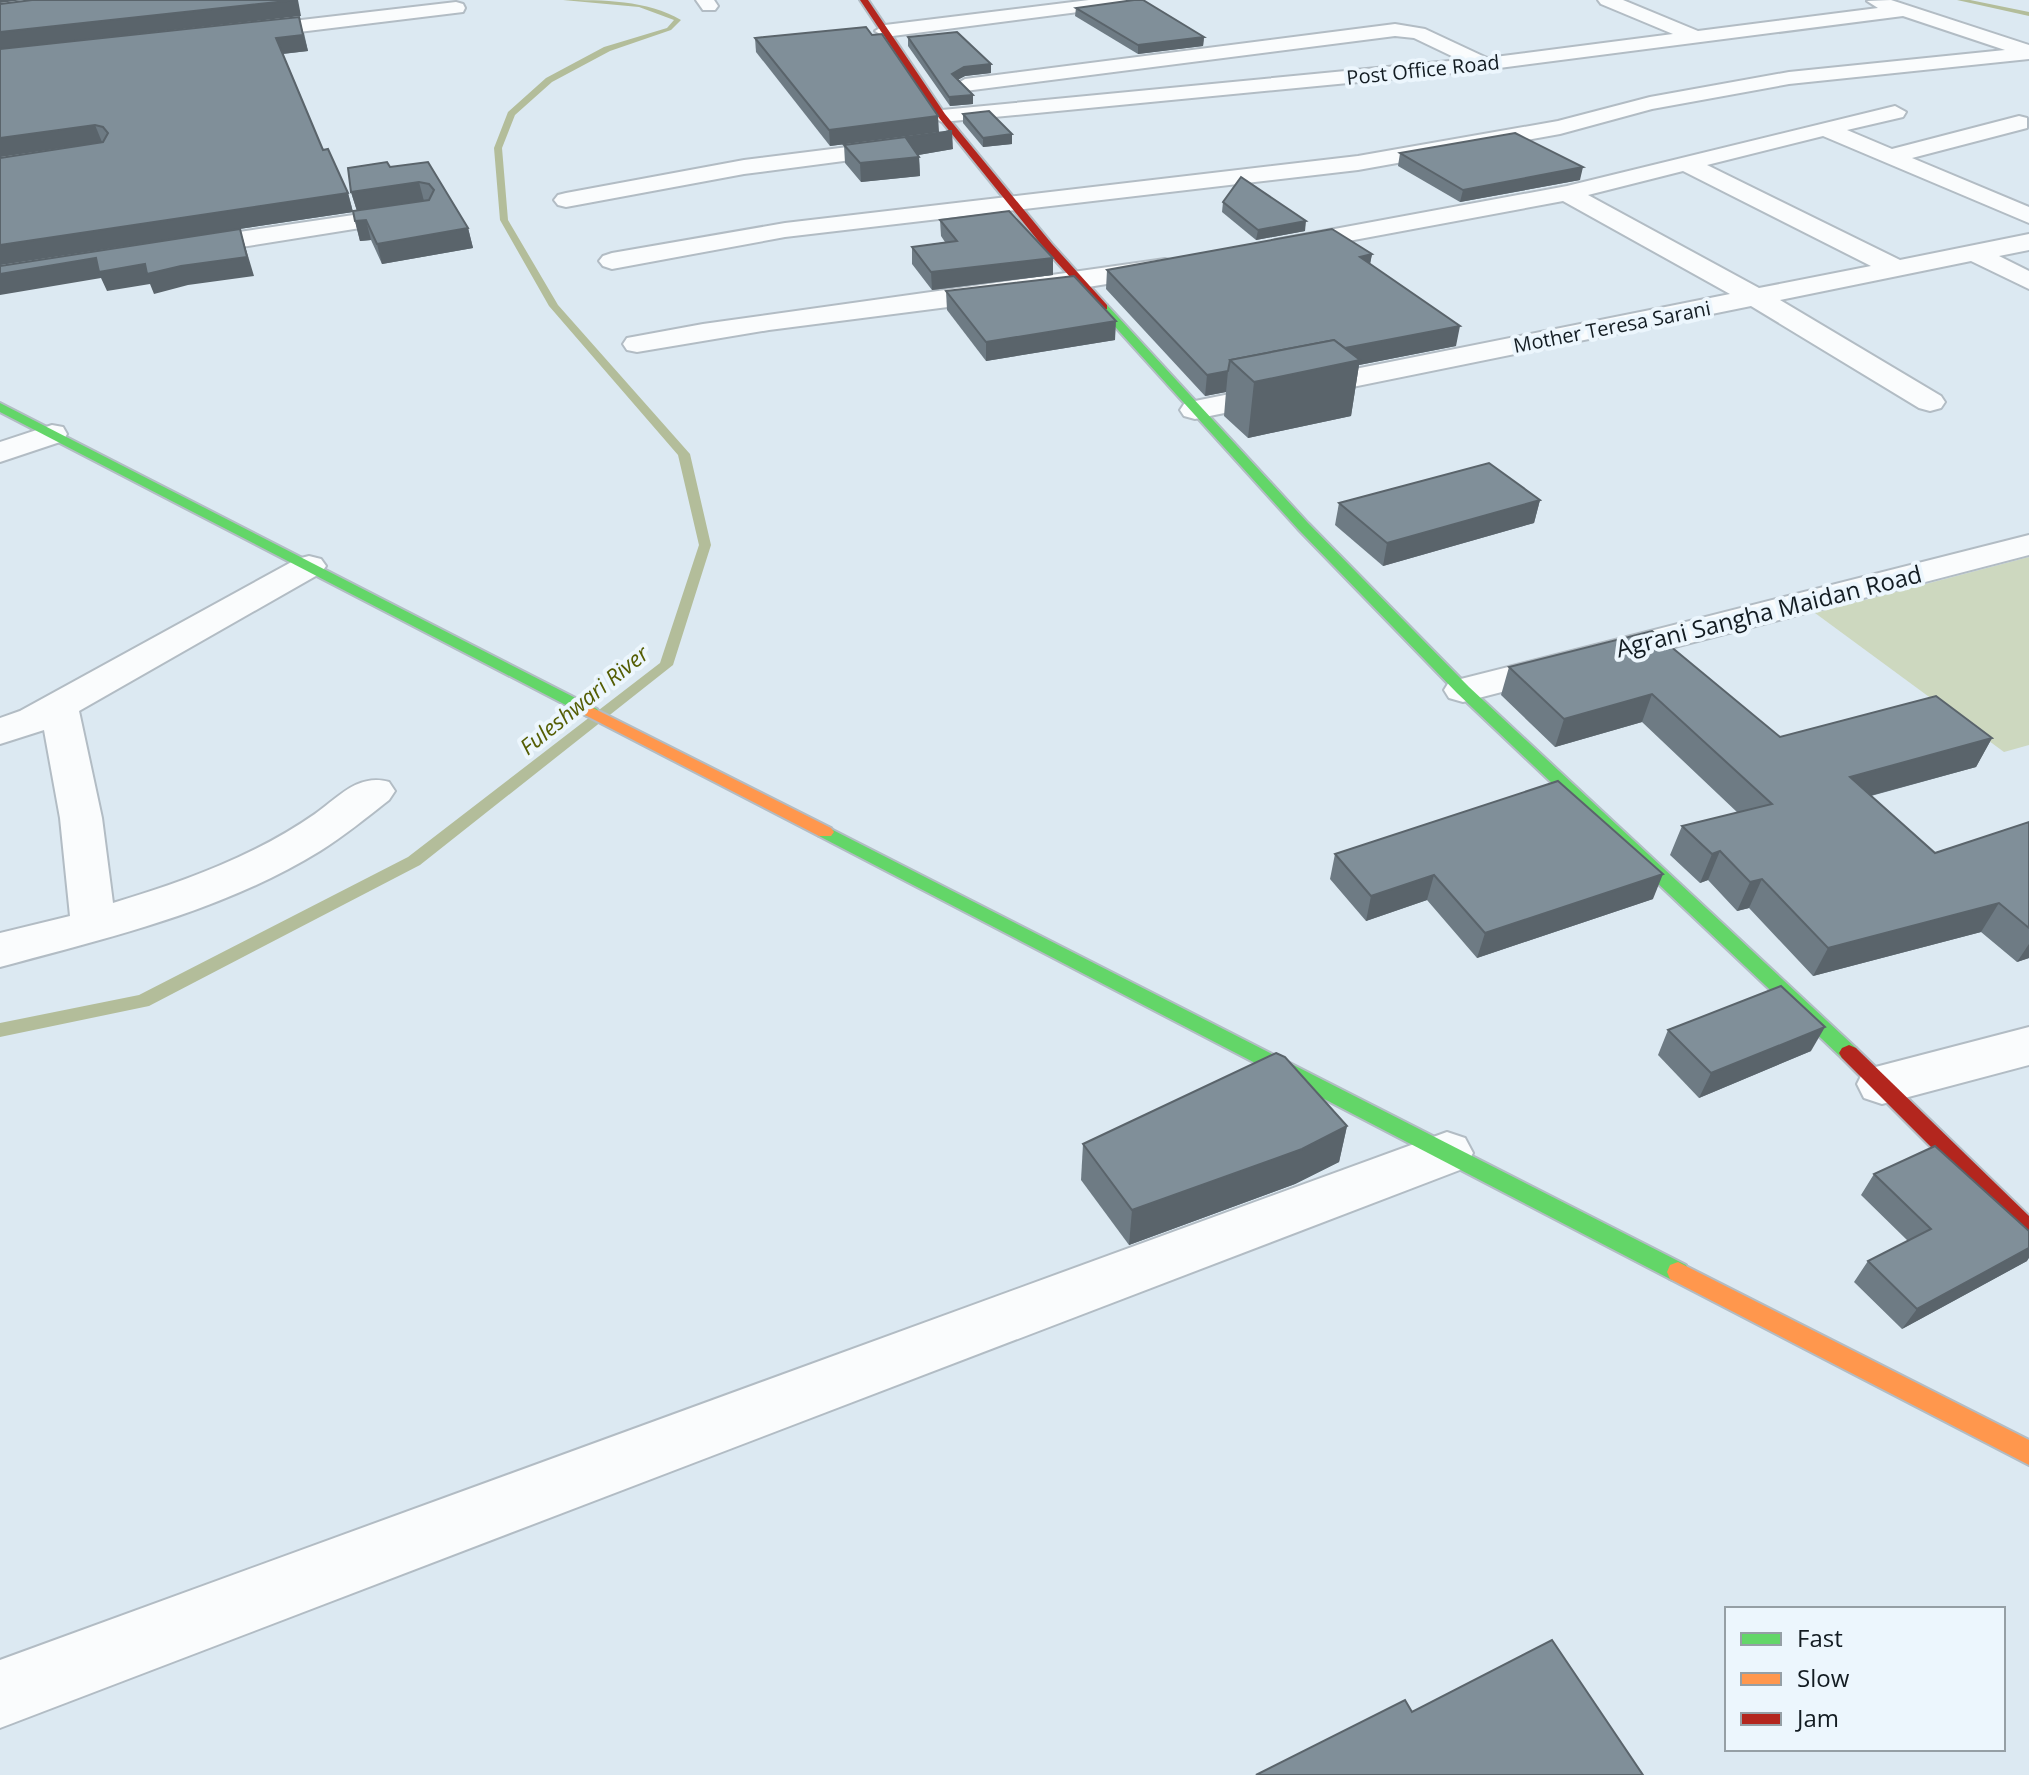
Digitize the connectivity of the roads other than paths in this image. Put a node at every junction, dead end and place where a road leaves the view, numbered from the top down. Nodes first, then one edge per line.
1 (1133, 0) edge
2 (1607, 0) edge
3 (1873, 0) edge
4 (1102, 4) junction
5 (456, 8) dead end
6 (916, 8) dead end
7 (1904, 10) junction
8 (874, 15) edge
9 (980, 19) junction
10 (1125, 20) edge
11 (219, 35) edge
12 (1002, 36) dead end
13 (1695, 37) junction
14 (1158, 44) edge
15 (2029, 52) edge
16 (1735, 54) dead end
17 (1178, 58) junction
18 (1989, 58) junction
19 (1484, 64) junction
20 (1762, 66) dead end
21 (2029, 76) edge
22 (1789, 78) junction
23 (924, 90) junction
24 (1895, 112) dead end
25 (942, 116) junction
26 (2019, 123) dead end
27 (1825, 129) junction
28 (960, 139) junction
29 (1889, 157) junction
30 (1687, 164) junction
31 (1567, 193) junction
32 (566, 200) dead end
33 (1014, 205) junction
34 (424, 211) edge
35 (2029, 216) edge
36 (2029, 242) edge
37 (1262, 249) edge
38 (157, 252) edge
39 (1976, 254) junction
40 (612, 261) dead end
41 (1186, 263) edge
42 (1899, 270) junction
43 (2029, 281) edge
44 (1079, 283) junction
45 (1757, 298) junction
46 (637, 344) dead end
47 (1930, 402) dead end
48 (0, 407) edge
49 (1195, 410) junction
50 (52, 434) junction
51 (0, 453) edge
52 (2029, 545) edge
53 (309, 566) junction
54 (1463, 690) junction
55 (59, 706) junction
56 (0, 732) edge
57 (374, 791) dead end
58 (94, 926) junction
59 (0, 950) edge
60 (2029, 1046) edge
61 (1882, 1084) junction
62 (1447, 1153) junction
63 (2029, 1230) edge
64 (2029, 1453) edge
65 (0, 1694) edge

1 - 4 street
2 - 13 street
3 - 7 street
4 - 9 street
4 - 10 street
5 - 11 street
6 - 8 street
7 - 13 street, Post Office Road
7 - 15 street
8 - 9 street
8 - 23 street
9 - 12 street
13 - 16 street
13 - 19 street, Post Office Road
14 - 17 street
15 - 18 street
17 - 19 street
17 - 23 street
18 - 21 street
18 - 22 street
19 - 25 street, Post Office Road
20 - 22 street
22 - 33 street
23 - 25 street
24 - 27 street
25 - 28 street
26 - 29 street
27 - 29 street
27 - 30 street
28 - 32 street
28 - 33 street
29 - 35 street
30 - 31 street
30 - 42 street
31 - 37 street
31 - 45 street
33 - 40 street
33 - 44 street
34 - 38 street
36 - 39 street, Mother Teresa Sarani
39 - 42 street, Mother Teresa Sarani
39 - 43 street
41 - 44 street
42 - 45 street, Mother Teresa Sarani
44 - 46 street
44 - 49 street
45 - 47 street
45 - 49 street, Mother Teresa Sarani
48 - 50 street
49 - 54 street
50 - 51 street
50 - 53 street
52 - 54 street, Agrani Sangha Maidan Road
53 - 55 street
53 - 62 street
54 - 61 street
55 - 56 street
55 - 58 street
57 - 58 street
58 - 59 street
60 - 61 street
61 - 63 street
62 - 64 street
62 - 65 street

